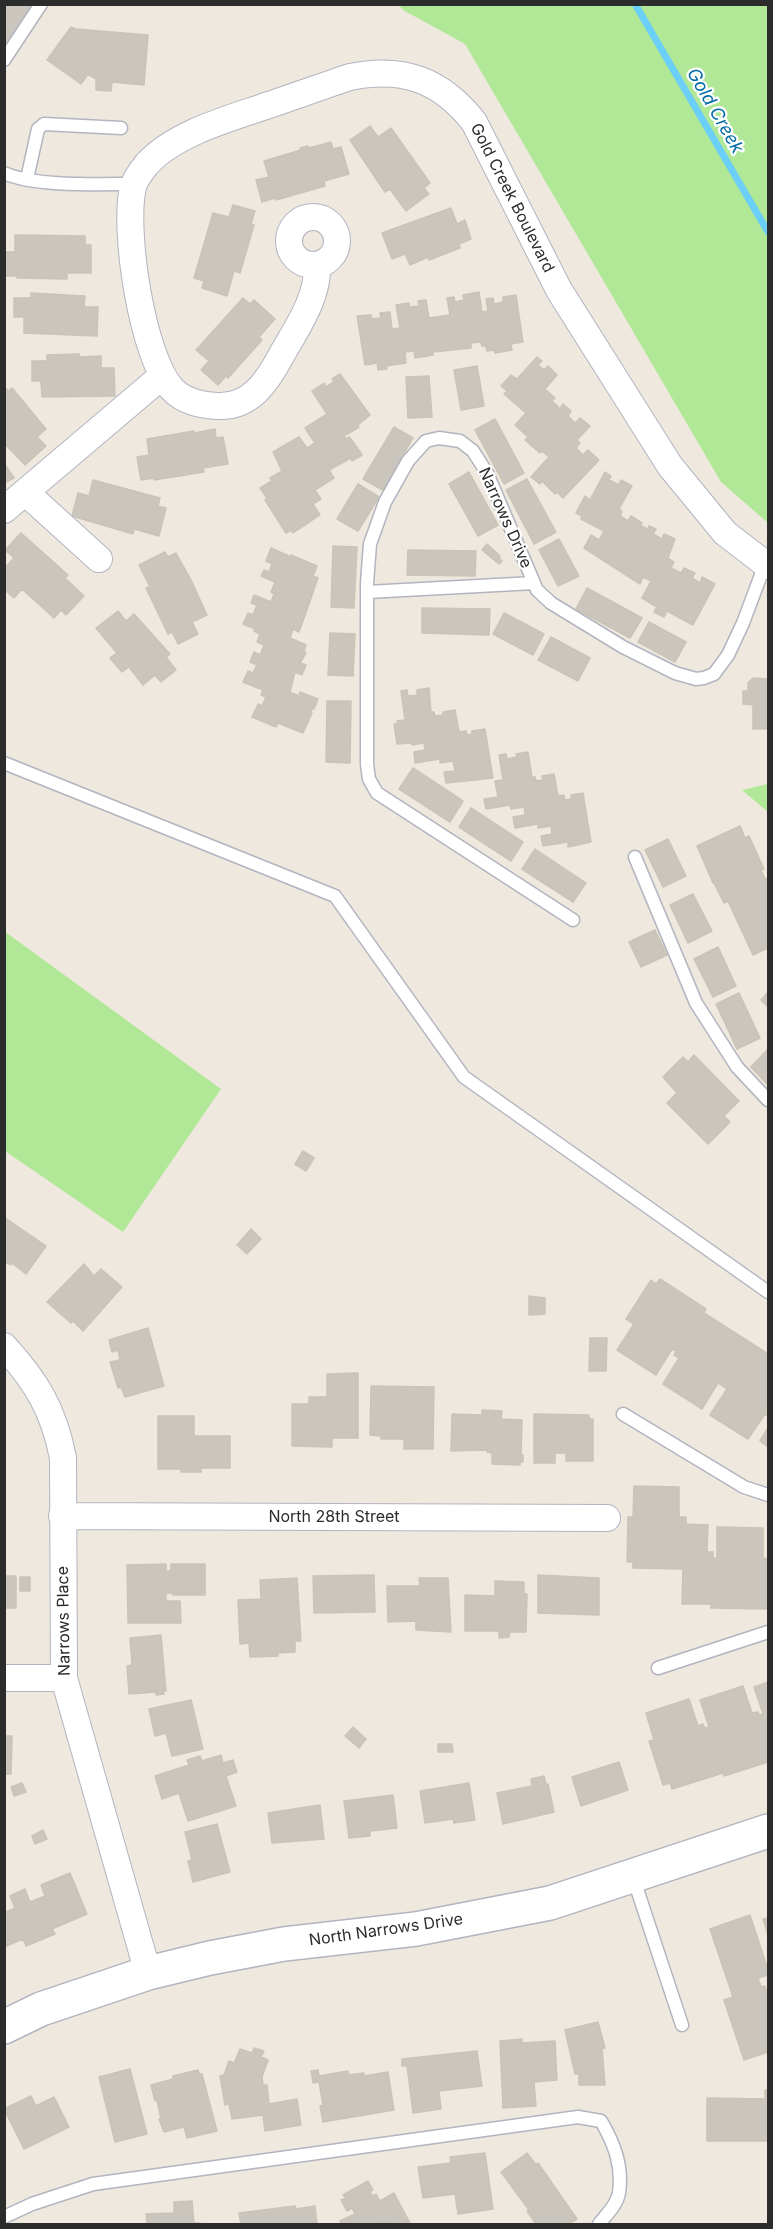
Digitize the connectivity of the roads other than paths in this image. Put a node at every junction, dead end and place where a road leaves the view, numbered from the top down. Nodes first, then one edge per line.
1 (41, 4) edge
2 (4, 60) edge
3 (121, 128) dead end
4 (4, 173) edge
5 (27, 179) junction
6 (134, 184) junction
7 (317, 265) dead end
8 (162, 376) junction
9 (26, 492) junction
10 (4, 510) edge
11 (99, 559) dead end
12 (767, 565) edge
13 (534, 583) junction
14 (367, 592) junction
15 (4, 763) edge
16 (635, 857) dead end
17 (573, 920) dead end
18 (768, 1100) edge
19 (768, 1292) edge
20 (4, 1346) edge
21 (623, 1414) dead end
22 (768, 1495) edge
23 (62, 1516) junction
24 (606, 1518) dead end
25 (768, 1632) edge
26 (658, 1668) dead end
27 (4, 1678) edge
28 (64, 1678) junction
29 (768, 1830) edge
30 (632, 1876) junction
31 (148, 1973) junction
32 (681, 2025) dead end
33 (4, 2027) edge
34 (4, 2217) edge
35 (598, 2224) edge

1 - 2 lane
3 - 5 lane
4 - 5 lane
5 - 6 lane
6 - 8 street, Gold Creek Boulevard
6 - 12 street, Gold Creek Boulevard
7 - 8 street, Gold Creek Boulevard
8 - 9 street
9 - 10 street
9 - 11 street
12 - 13 lane, Narrows Drive
13 - 14 lane
13 - 14 lane, Narrows Drive
14 - 17 lane, Narrows Drive
15 - 19 lane
16 - 18 lane
20 - 23 street, Narrows Place
21 - 22 lane
23 - 24 street, North 28th Street
23 - 28 street, Narrows Place
25 - 26 lane
27 - 28 street
28 - 31 street, Narrows Place
29 - 30 main road, North Narrows Drive
30 - 31 main road, North Narrows Drive
30 - 32 lane
31 - 33 main road, North Narrows Drive
34 - 35 lane

